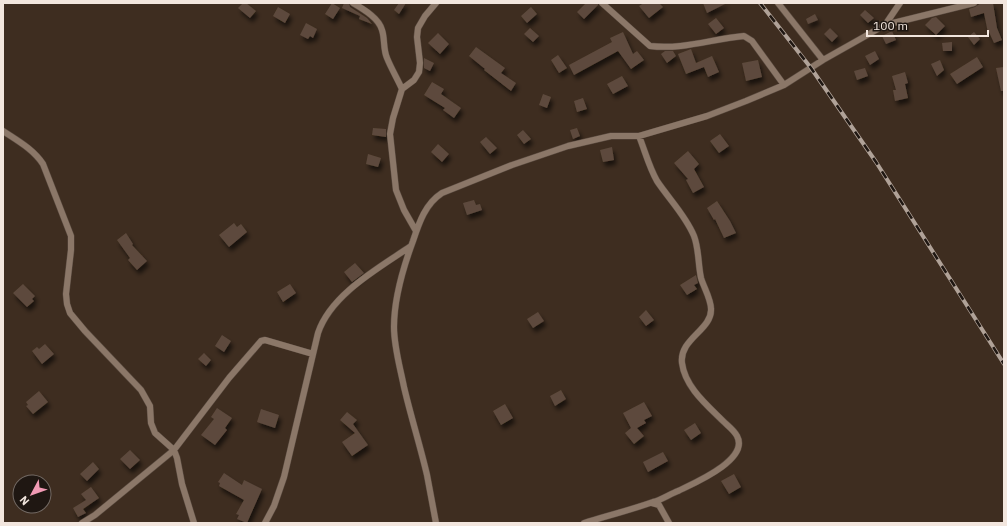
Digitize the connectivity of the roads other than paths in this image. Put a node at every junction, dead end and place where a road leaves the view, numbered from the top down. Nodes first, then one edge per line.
1 (353, 3) edge
2 (436, 3) edge
3 (602, 3) edge
4 (778, 3) edge
5 (900, 3) edge
6 (974, 3) edge
7 (885, 25) junction
8 (823, 60) junction
9 (784, 85) junction
10 (402, 88) junction
11 (3, 131) edge
12 (639, 136) junction
13 (416, 231) junction
14 (411, 246) junction
15 (313, 354) junction
16 (174, 450) junction
17 (652, 503) junction
18 (82, 523) edge
19 (194, 523) edge
20 (265, 523) edge
21 (436, 523) edge
22 (584, 523) edge
23 (669, 523) edge

1 - 10 street
2 - 10 street
3 - 9 street
4 - 8 street
5 - 7 street
6 - 7 street
7 - 8 street
8 - 9 street
9 - 12 street
10 - 13 street
11 - 16 street
12 - 13 street
12 - 17 street
13 - 14 street
14 - 15 street
14 - 21 street
15 - 16 street
15 - 20 street
16 - 18 street
16 - 19 street
17 - 22 street
17 - 23 street

